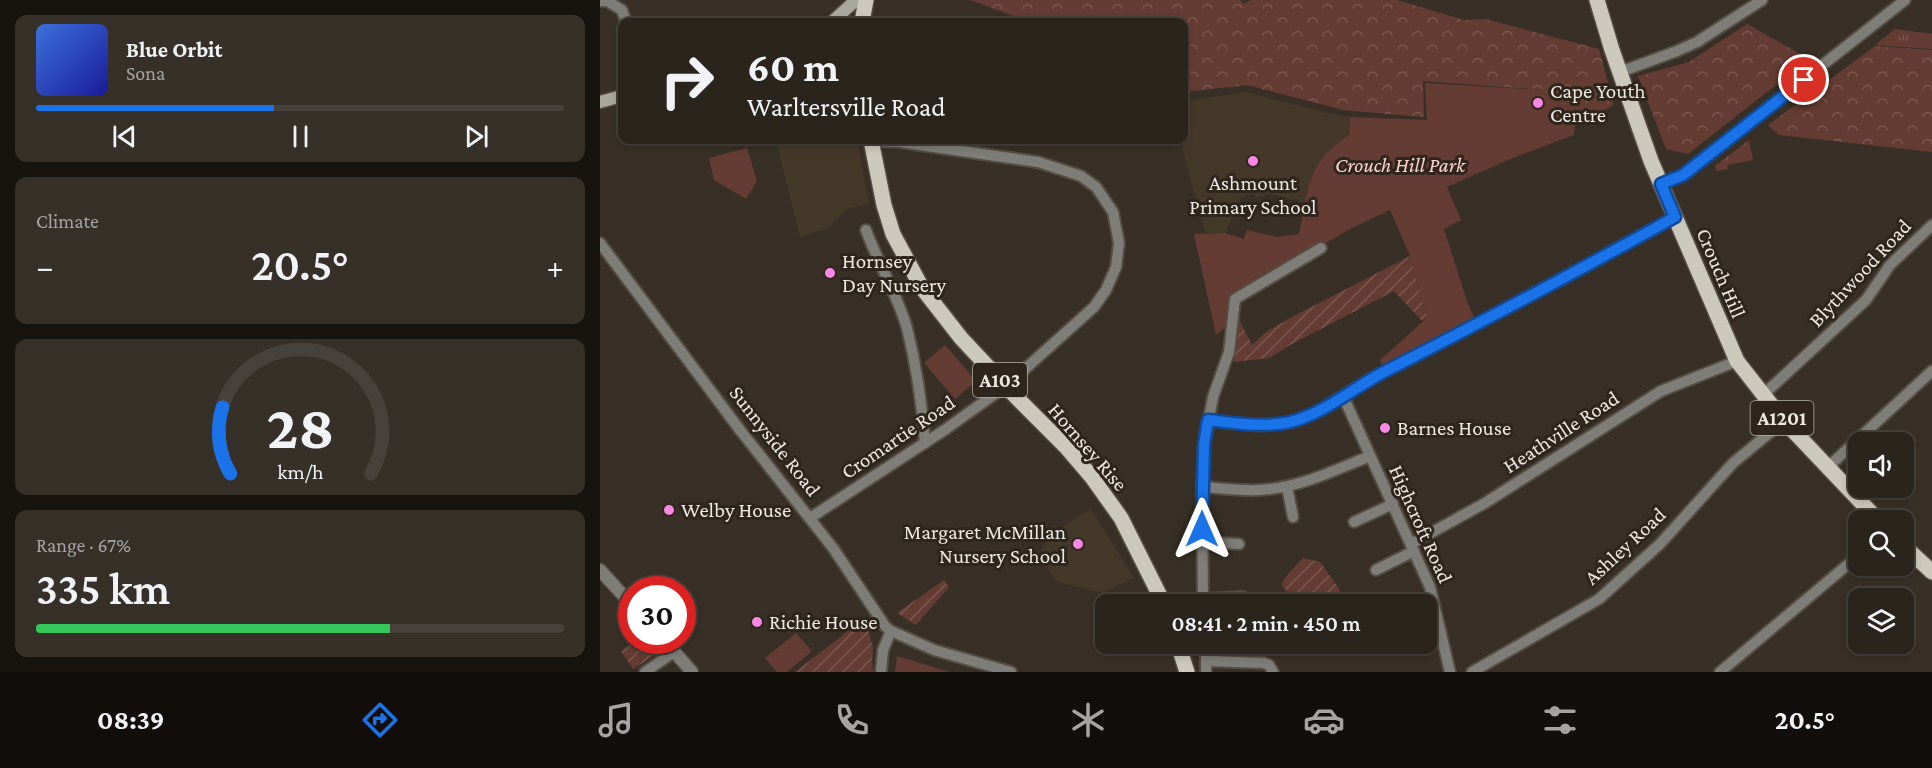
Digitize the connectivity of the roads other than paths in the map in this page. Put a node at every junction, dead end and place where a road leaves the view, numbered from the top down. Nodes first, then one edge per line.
1 (1597, 0) edge
2 (1762, 0) edge
3 (1905, 0) edge
4 (600, 1) edge
5 (862, 9) edge
6 (625, 18) edge
7 (842, 18) edge
8 (1620, 74) junction
9 (618, 97) edge
10 (600, 102) edge
11 (872, 144) edge
12 (913, 144) edge
13 (1661, 184) junction
14 (1675, 217) junction
15 (1932, 225) edge
16 (866, 230) dead end
17 (600, 243) edge
18 (1321, 248) dead end
19 (1737, 361) junction
20 (1932, 371) edge
21 (1006, 386) junction
22 (1763, 395) junction
23 (1343, 396) junction
24 (1206, 416) junction
25 (1784, 421) junction
26 (924, 442) junction
27 (1370, 456) junction
28 (1827, 468) junction
29 (1287, 486) junction
30 (1202, 487) junction
31 (1393, 504) junction
32 (1868, 510) edge
33 (1293, 517) dead end
34 (810, 518) junction
35 (1354, 522) dead end
36 (1202, 542) junction
37 (1239, 544) dead end
38 (1412, 548) junction
39 (1914, 555) edge
40 (1848, 564) edge
41 (1376, 570) dead end
42 (1932, 572) edge
43 (602, 574) edge
44 (618, 591) edge
45 (1159, 594) edge
46 (1203, 594) edge
47 (1427, 594) edge
48 (1437, 627) edge
49 (891, 631) junction
50 (671, 654) edge
51 (676, 654) edge
52 (1181, 654) edge
53 (1206, 667) edge
54 (645, 672) edge
55 (692, 672) edge
56 (880, 672) edge
57 (1011, 672) edge
58 (1187, 672) edge
59 (1272, 672) edge
60 (1450, 672) edge
61 (1472, 672) edge
62 (1720, 672) edge

1 - 8 main road, Crouch Hill / A1201
2 - 8 street
3 - 13 street
4 - 6 street
5 - 7 main road
8 - 13 main road, Crouch Hill / A1201
9 - 10 main road
11 - 21 main road, Hornsey Rise / A103
12 - 21 street, Cromartie Road
13 - 14 main road, Crouch Hill / A1201
14 - 19 main road, Crouch Hill / A1201
14 - 23 street
15 - 22 street, Blythwood Road
16 - 26 street
17 - 34 street, Sunnyside Road
18 - 24 street
19 - 22 main road, Crouch Hill / A1201
19 - 38 street, Heathville Road
20 - 28 street
21 - 26 street, Cromartie Road
21 - 45 main road, Hornsey Rise / A103
22 - 25 main road, Crouch Hill / A1201
23 - 24 street
23 - 27 street, Highcroft Road
24 - 30 street
25 - 28 main road, Crouch Hill / A1201
25 - 61 street, Ashley Road
26 - 34 street, Cromartie Road
27 - 29 street
27 - 31 street, Highcroft Road
28 - 32 main road, Crouch Hill / A1201
29 - 30 street
29 - 33 street
30 - 36 street
31 - 35 street
31 - 38 street, Highcroft Road
34 - 49 street, Sunnyside Road
36 - 37 street
36 - 46 street
38 - 41 street, Heathville Road
38 - 47 street, Highcroft Road
39 - 42 main road
40 - 62 street
43 - 44 street
48 - 60 street, Highcroft Road
49 - 56 street
49 - 57 street
50 - 54 street
51 - 55 street
52 - 58 main road
53 - 59 street

